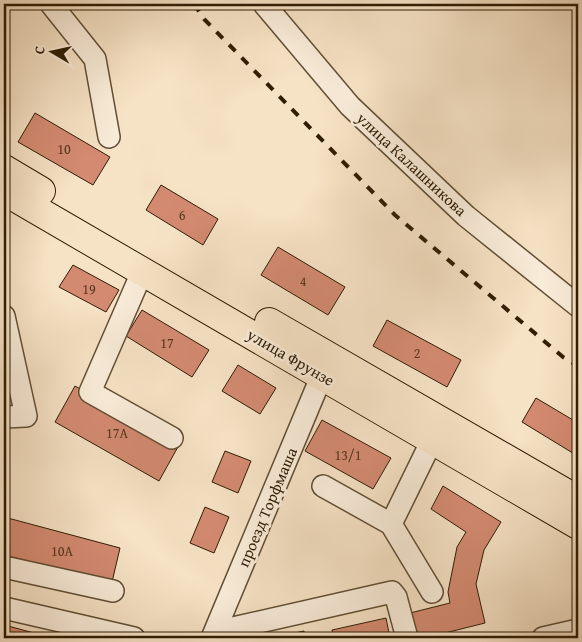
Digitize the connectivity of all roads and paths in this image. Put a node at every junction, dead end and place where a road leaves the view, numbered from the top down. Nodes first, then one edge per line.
1 (51, 4) edge
2 (264, 4) edge
3 (109, 137) dead end
4 (4, 169) edge
5 (4, 191) edge
6 (143, 270) junction
7 (578, 306) edge
8 (4, 316) edge
9 (326, 366) junction
10 (4, 417) edge
11 (437, 430) junction
12 (172, 438) dead end
13 (323, 486) dead end
14 (578, 500) edge
15 (391, 524) junction
16 (578, 525) edge
17 (4, 567) edge
18 (113, 591) dead end
19 (432, 592) dead end
20 (4, 608) edge
21 (578, 630) edge
22 (213, 635) edge
23 (134, 638) edge
24 (407, 638) edge
25 (543, 638) edge

1 - 3 street
2 - 7 street, улица Калашникова
4 - 9 highway, улица Фрунзе
5 - 6 highway, улица Фрунзе
6 - 9 highway, улица Фрунзе
6 - 12 street
8 - 10 street
9 - 11 highway, улица Фрунзе
9 - 22 street, проезд Торфмаша
11 - 14 highway, улица Фрунзе
11 - 15 street
11 - 16 highway, улица Фрунзе
13 - 15 street
15 - 19 street
17 - 18 street
20 - 23 street
21 - 25 street
22 - 24 street

